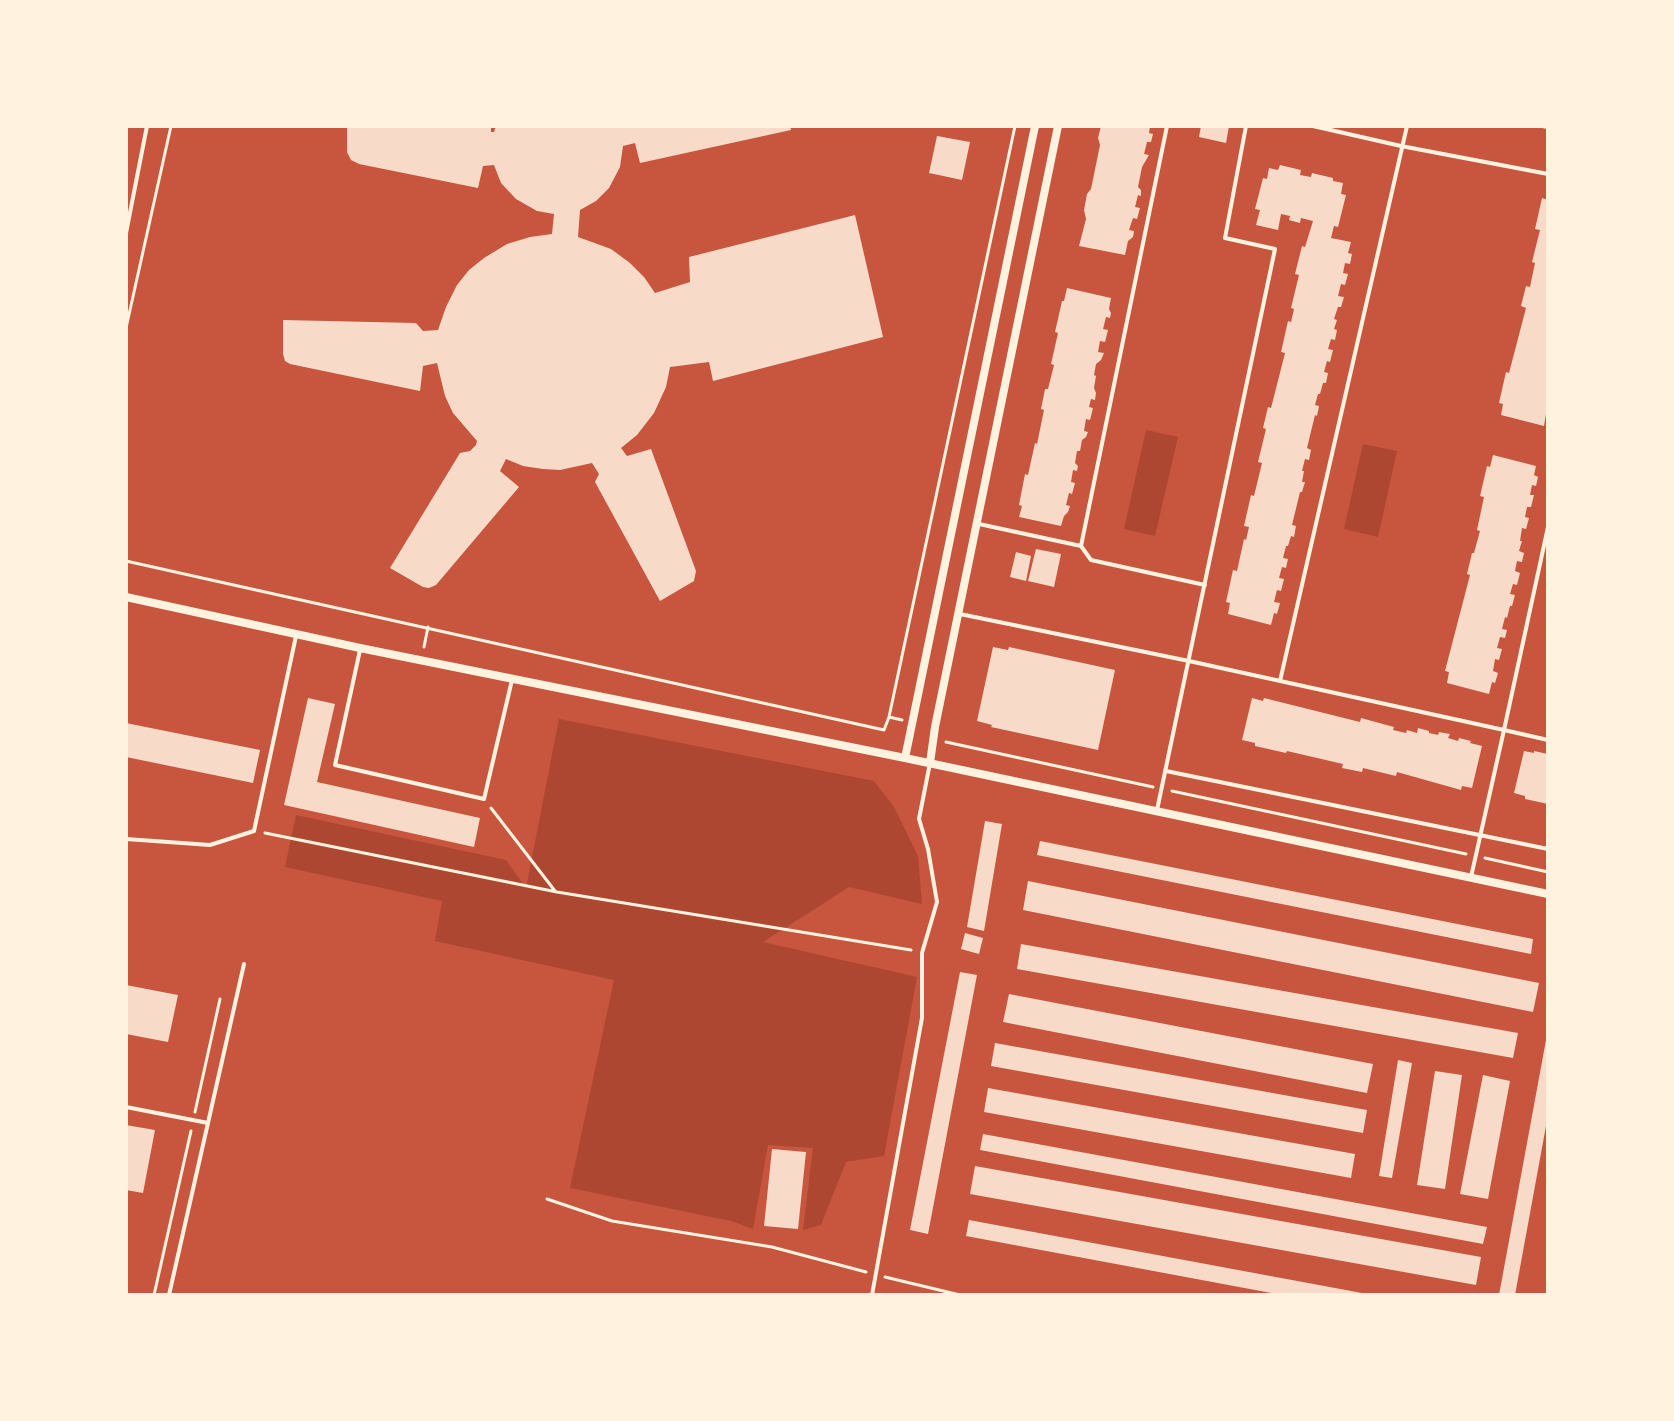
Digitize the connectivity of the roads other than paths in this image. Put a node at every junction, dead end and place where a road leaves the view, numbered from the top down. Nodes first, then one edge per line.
1 (147, 126) edge
2 (1035, 126) edge
3 (1058, 126) edge
4 (1167, 126) edge
5 (1246, 126) edge
6 (1313, 126) edge
7 (1407, 126) edge
8 (1401, 146) junction
9 (1548, 174) edge
10 (126, 233) edge
11 (976, 523) junction
12 (1548, 527) edge
13 (1081, 546) junction
14 (1205, 585) junction
15 (126, 597) edge
16 (958, 613) junction
17 (297, 634) junction
18 (360, 648) junction
19 (1189, 661) junction
20 (512, 680) junction
21 (1280, 681) junction
22 (1504, 730) junction
23 (1548, 740) edge
24 (905, 758) junction
25 (930, 763) junction
26 (1166, 771) junction
27 (1157, 810) junction
28 (1480, 835) junction
29 (126, 839) edge
30 (1548, 849) edge
31 (1471, 877) junction
32 (1548, 894) edge
33 (244, 964) dead end
34 (126, 1107) edge
35 (208, 1123) junction
36 (169, 1295) edge
37 (872, 1295) edge

1 - 10 lane
2 - 24 street
3 - 11 street
4 - 13 lane
5 - 14 lane
6 - 8 lane
7 - 8 lane
8 - 9 lane
8 - 21 lane
11 - 13 lane
11 - 16 street
12 - 22 lane
13 - 14 lane
14 - 19 lane
15 - 17 street
16 - 19 lane
16 - 25 street
17 - 18 street
17 - 29 lane
18 - 20 street
18 - 20 lane
19 - 21 lane
19 - 26 lane
20 - 24 street
21 - 22 lane
22 - 23 lane
22 - 28 lane
24 - 25 street
25 - 27 street
25 - 37 lane
26 - 27 lane
26 - 28 lane
27 - 31 street
28 - 30 lane
28 - 31 lane
31 - 32 street
33 - 35 lane
34 - 35 lane
35 - 36 lane

